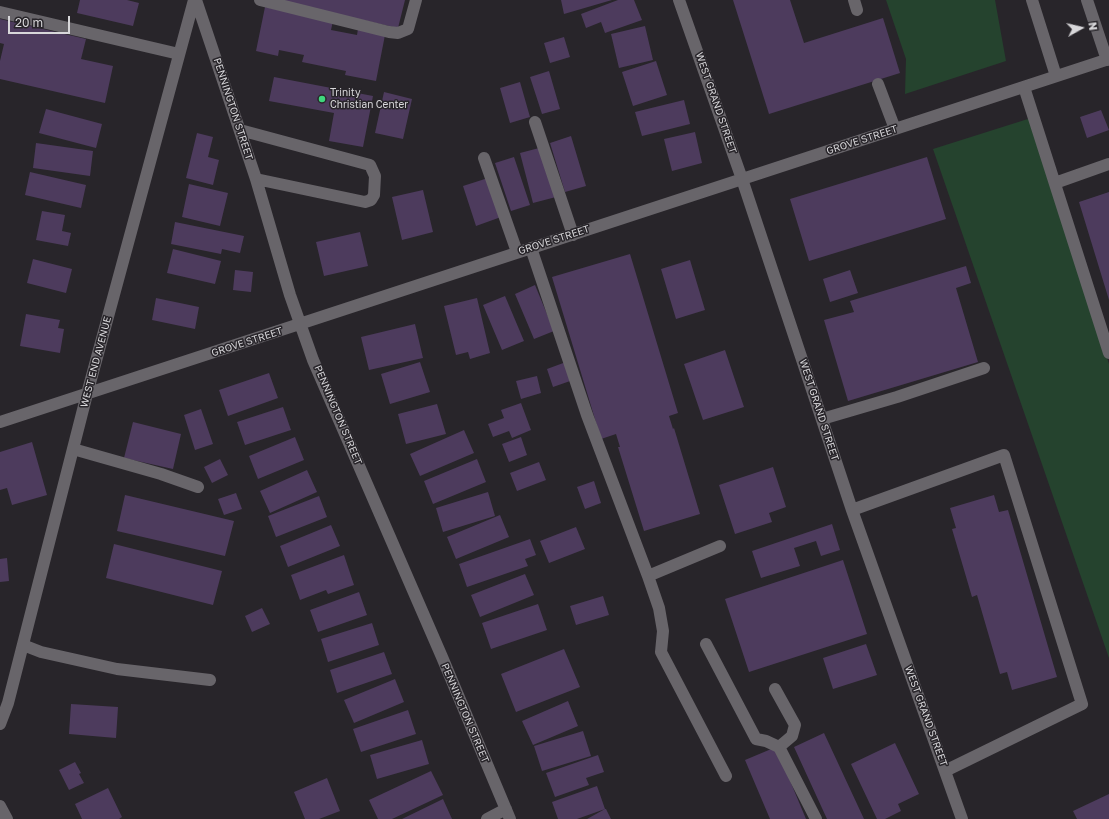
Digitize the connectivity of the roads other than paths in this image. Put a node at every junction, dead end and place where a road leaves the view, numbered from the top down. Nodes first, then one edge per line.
1 (195, 0) edge
2 (260, 0) edge
3 (416, 0) edge
4 (680, 0) edge
5 (1032, 0) edge
6 (1087, 0) edge
7 (0, 12) edge
8 (179, 54) junction
9 (1108, 59) edge
10 (1056, 76) junction
11 (878, 84) dead end
12 (1024, 87) junction
13 (535, 122) dead end
14 (895, 129) junction
15 (240, 130) junction
16 (484, 158) dead end
17 (1109, 164) edge
18 (256, 179) junction
19 (742, 179) junction
20 (1055, 183) junction
21 (573, 234) junction
22 (531, 248) junction
23 (518, 252) junction
24 (301, 324) junction
25 (1109, 353) edge
26 (984, 368) dead end
27 (87, 394) junction
28 (822, 419) junction
29 (0, 422) edge
30 (73, 449) junction
31 (198, 487) dead end
32 (852, 510) junction
33 (720, 546) dead end
34 (648, 576) junction
35 (706, 644) dead end
36 (23, 645) junction
37 (210, 680) dead end
38 (775, 689) dead end
39 (0, 724) edge
40 (779, 747) junction
41 (945, 771) junction
42 (726, 776) dead end
43 (0, 806) edge
44 (508, 814) edge
45 (7, 819) edge
46 (487, 819) edge
47 (816, 819) edge
48 (962, 819) edge

1 - 8 street, WEST END AVENUE
1 - 15 street, PENNINGTON STREET
2 - 3 street
4 - 19 street, WEST GRAND STREET
5 - 10 street
6 - 9 street
7 - 8 street
8 - 27 street, WEST END AVENUE
9 - 10 street, GROVE STREET
10 - 12 street, GROVE STREET
11 - 14 street
12 - 14 street, GROVE STREET
12 - 20 street
13 - 21 street
14 - 19 street, GROVE STREET
15 - 18 street, PENNINGTON STREET
15 - 18 street
16 - 23 street
17 - 20 street
18 - 24 street, PENNINGTON STREET
19 - 21 street, GROVE STREET
19 - 28 street, WEST GRAND STREET
20 - 25 street
21 - 22 street, GROVE STREET
22 - 23 street, GROVE STREET
22 - 34 street
23 - 24 street, GROVE STREET
24 - 27 street, GROVE STREET
24 - 44 street, PENNINGTON STREET
26 - 28 street
27 - 29 street, GROVE STREET
27 - 30 street, WEST END AVENUE
28 - 32 street, WEST GRAND STREET
30 - 31 street
30 - 36 street, WEST END AVENUE
32 - 41 street, WEST GRAND STREET
32 - 41 street
33 - 34 street
34 - 42 street
35 - 40 street
36 - 37 street
36 - 39 street, WEST END AVENUE
38 - 40 street
40 - 47 street
41 - 48 street, WEST GRAND STREET
43 - 45 street
44 - 46 street

